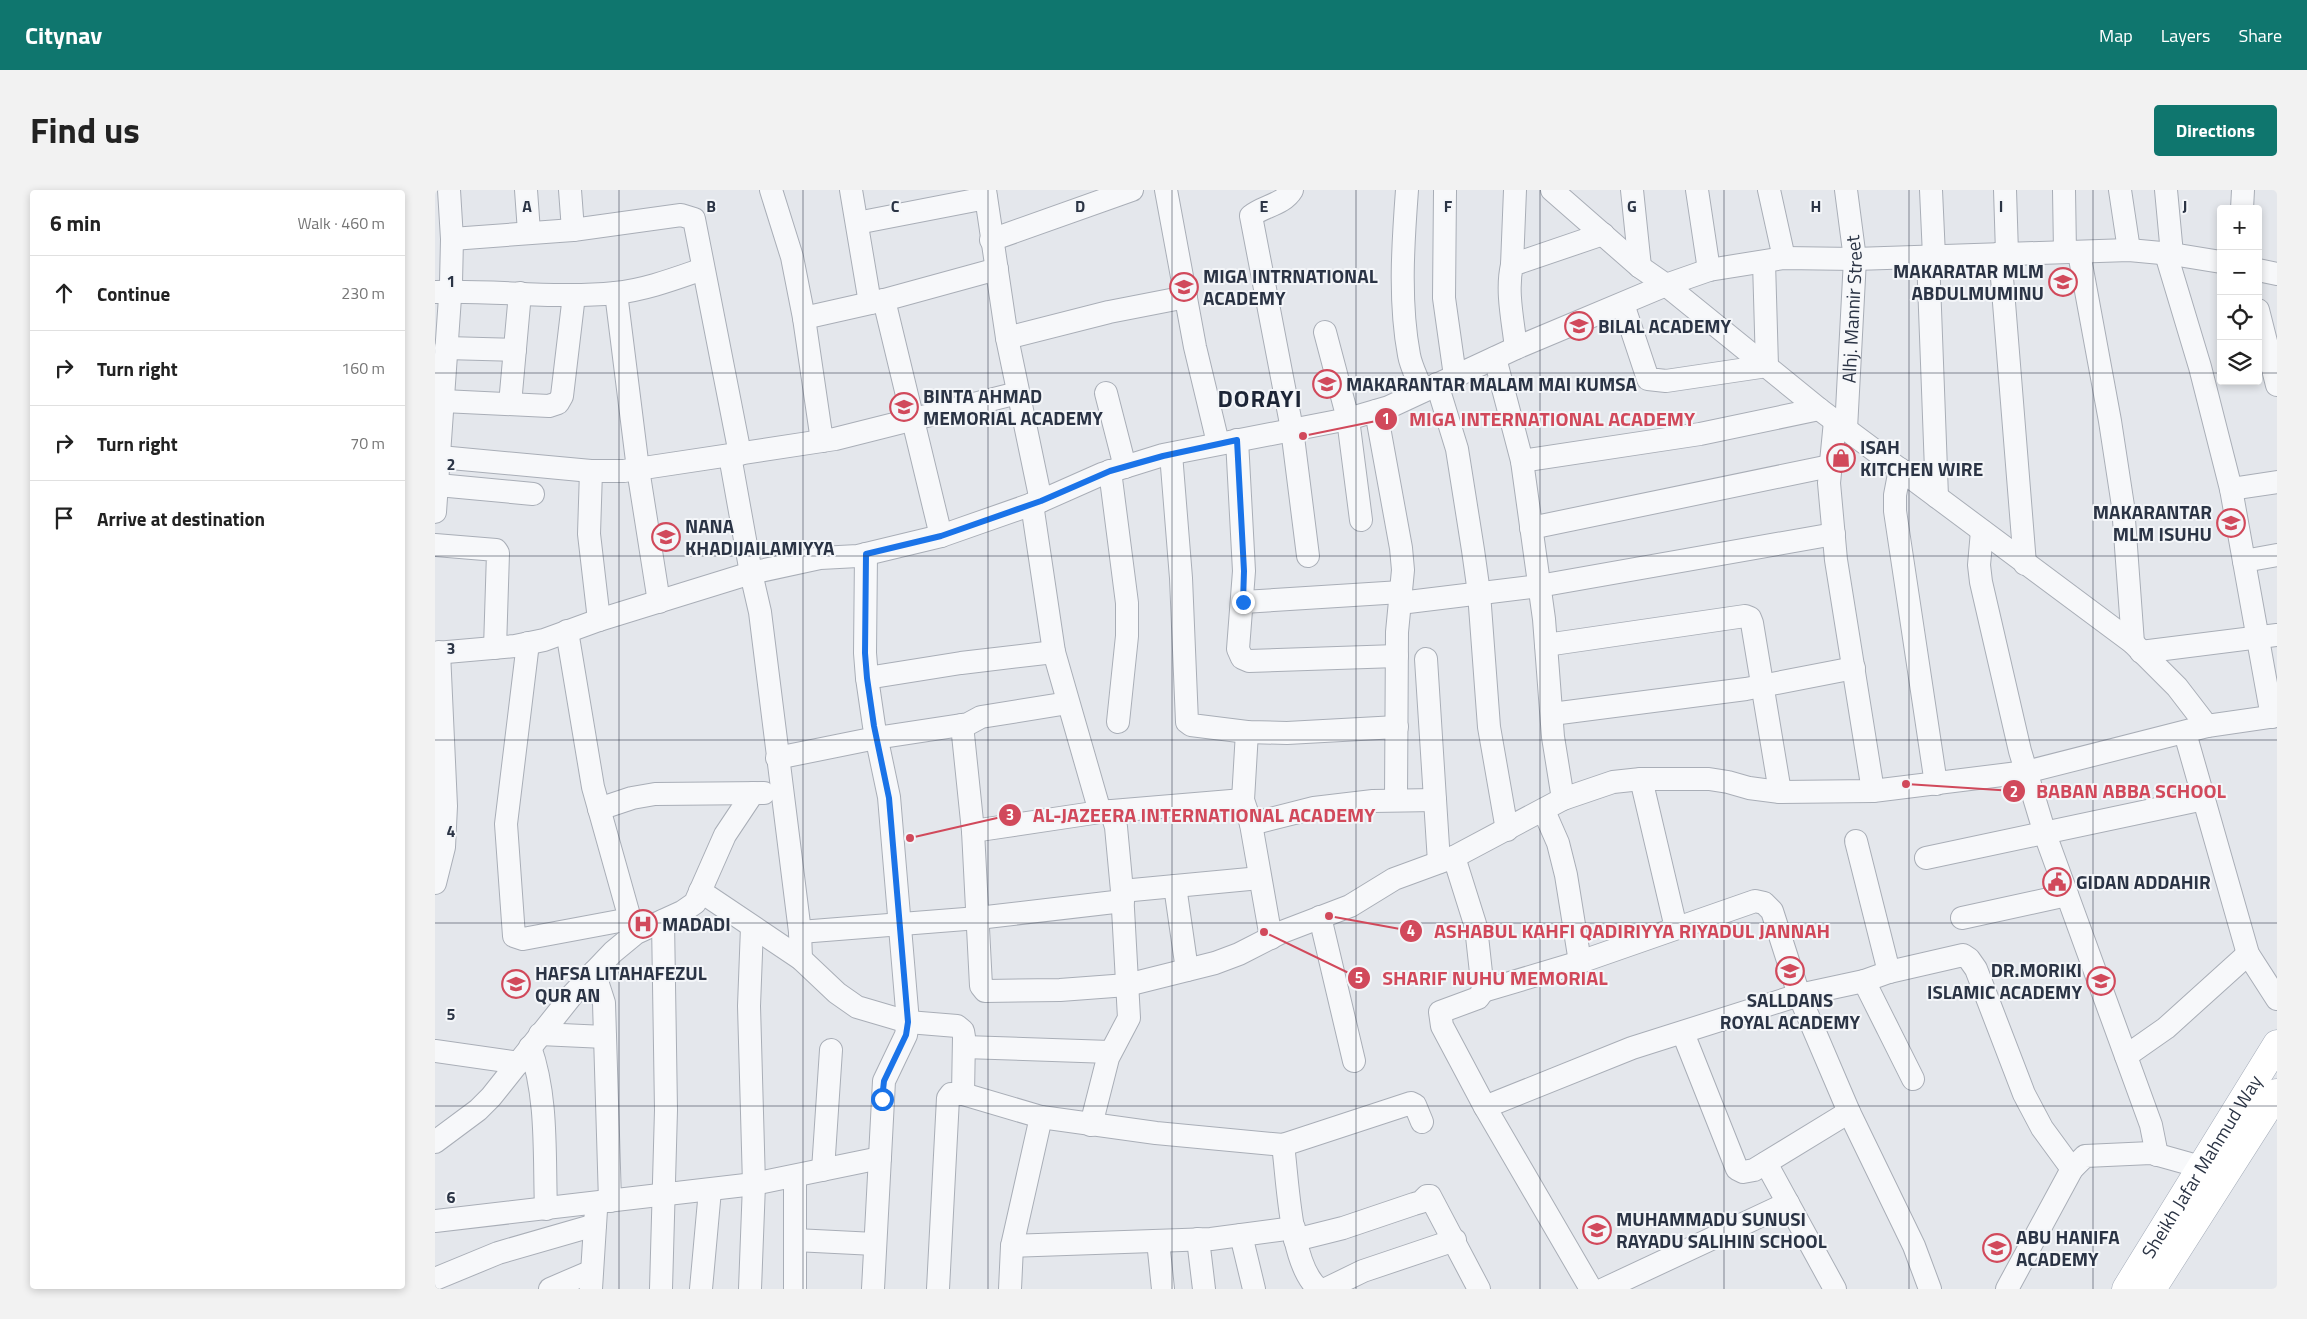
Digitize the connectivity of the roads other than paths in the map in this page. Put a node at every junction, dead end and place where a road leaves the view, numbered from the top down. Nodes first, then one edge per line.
1 (449, 190) edge
2 (525, 190) edge
3 (570, 190) edge
4 (771, 190) edge
5 (851, 190) edge
6 (1132, 190) edge
7 (1167, 190) edge
8 (1292, 190) edge
9 (1407, 190) edge
10 (1515, 190) edge
11 (1552, 190) edge
12 (1632, 190) edge
13 (1697, 190) edge
14 (1769, 190) edge
15 (1846, 190) edge
16 (1931, 190) edge
17 (2005, 190) edge
18 (2064, 190) edge
19 (2120, 190) edge
20 (2166, 190) edge
21 (2243, 190) edge
22 (1445, 191) edge
23 (986, 194) edge
24 (2242, 205) edge
25 (857, 223) junction
26 (573, 230) junction
27 (529, 232) junction
28 (1603, 234) junction
29 (452, 239) junction
30 (991, 240) junction
31 (2129, 250) junction
32 (2003, 253) junction
33 (2072, 253) junction
34 (2169, 254) junction
35 (1931, 256) junction
36 (1855, 259) junction
37 (1774, 260) junction
38 (2217, 261) edge
39 (1512, 265) junction
40 (1640, 267) junction
41 (703, 269) junction
42 (997, 269) junction
43 (1709, 270) junction
44 (2262, 271) edge
45 (2277, 274) edge
46 (1666, 285) junction
47 (443, 292) edge
48 (520, 293) junction
49 (616, 293) junction
50 (574, 295) junction
51 (1186, 297) junction
52 (877, 301) junction
53 (1623, 304) junction
54 (804, 318) junction
55 (2262, 326) edge
56 (1325, 332) dead end
57 (1007, 338) junction
58 (446, 348) junction
59 (1516, 348) junction
60 (515, 350) junction
61 (1495, 358) junction
62 (1767, 366) junction
63 (1438, 384) junction
64 (2277, 385) edge
65 (1018, 393) junction
66 (1106, 393) dead end
67 (443, 401) junction
68 (510, 404) junction
69 (1376, 411) junction
70 (1347, 419) junction
71 (911, 420) junction
72 (1833, 420) junction
73 (1292, 430) junction
74 (438, 435) edge
75 (822, 441) junction
76 (1228, 442) junction
77 (1171, 454) junction
78 (735, 455) junction
79 (440, 457) junction
80 (1522, 461) junction
81 (1830, 466) junction
82 (638, 469) junction
83 (1118, 469) junction
84 (1900, 469) junction
85 (591, 471) junction
86 (2277, 482) edge
87 (438, 485) junction
88 (2231, 489) junction
89 (533, 494) dead end
90 (1937, 497) junction
91 (1036, 503) junction
92 (435, 512) edge
93 (1361, 520) dead end
94 (1531, 528) junction
95 (1982, 531) junction
96 (1834, 534) junction
97 (941, 536) junction
98 (435, 545) edge
99 (866, 554) junction
100 (2277, 554) edge
101 (1307, 556) dead end
102 (2245, 561) junction
103 (2025, 564) junction
104 (751, 573) junction
105 (1539, 586) junction
106 (1479, 593) junction
107 (1400, 598) junction
108 (659, 602) junction
109 (1243, 602) junction
110 (599, 620) junction
111 (567, 631) junction
112 (2268, 637) edge
113 (528, 643) junction
114 (1547, 645) junction
115 (495, 648) junction
116 (2137, 648) junction
117 (1054, 652) junction
118 (437, 653) edge
119 (1397, 656) junction
120 (1426, 659) dead end
121 (1854, 668) junction
122 (867, 678) junction
123 (1762, 686) junction
124 (1068, 703) junction
125 (1552, 714) junction
126 (2275, 717) edge
127 (1118, 722) dead end
128 (962, 725) junction
129 (2207, 726) junction
130 (1397, 727) junction
131 (1247, 732) junction
132 (2185, 733) junction
133 (876, 738) junction
134 (777, 758) junction
135 (2026, 772) junction
136 (1641, 778) junction
137 (1936, 784) junction
138 (1873, 791) junction
139 (782, 792) junction
140 (1780, 792) junction
141 (753, 793) junction
142 (440, 795) edge
143 (1397, 799) junction
144 (1563, 799) junction
145 (2204, 799) junction
146 (1243, 800) junction
147 (1435, 800) junction
148 (599, 809) junction
149 (1544, 811) junction
150 (1106, 812) junction
151 (1251, 824) junction
152 (973, 830) junction
153 (1507, 830) junction
154 (2045, 834) junction
155 (1856, 841) dead end
156 (1926, 858) dead end
157 (438, 860) edge
158 (1446, 860) junction
159 (1260, 878) junction
160 (435, 883) edge
161 (1175, 886) junction
162 (700, 891) junction
163 (2067, 895) junction
164 (1122, 896) junction
165 (1321, 917) junction
166 (978, 918) junction
167 (1962, 918) dead end
168 (663, 921) junction
169 (633, 926) junction
170 (899, 926) junction
171 (752, 927) junction
172 (1676, 928) junction
173 (800, 932) junction
174 (1271, 938) junction
175 (2248, 954) junction
176 (801, 959) junction
177 (1580, 962) junction
178 (1187, 970) junction
179 (594, 972) junction
180 (1889, 972) junction
181 (1864, 981) junction
182 (1127, 985) junction
183 (1483, 991) junction
184 (1799, 995) junction
185 (2277, 999) edge
186 (908, 1022) junction
187 (1683, 1033) junction
188 (605, 1037) junction
189 (2277, 1044) edge
190 (964, 1047) junction
191 (530, 1048) junction
192 (831, 1050) dead end
193 (435, 1051) edge
194 (1110, 1052) junction
195 (2127, 1056) junction
196 (1354, 1061) dead end
197 (1913, 1079) dead end
198 (2277, 1093) edge
199 (963, 1094) junction
200 (1485, 1107) junction
201 (1849, 1112) junction
202 (1041, 1117) junction
203 (2269, 1120) edge
204 (1422, 1122) dead end
205 (1091, 1125) junction
206 (435, 1142) edge
207 (1283, 1145) junction
208 (2157, 1155) junction
209 (880, 1158) junction
210 (1766, 1163) junction
211 (2201, 1167) junction
212 (823, 1170) junction
213 (2072, 1170) junction
214 (795, 1176) junction
215 (754, 1184) junction
216 (710, 1190) junction
217 (664, 1196) junction
218 (1788, 1203) junction
219 (546, 1209) junction
220 (601, 1210) junction
221 (435, 1221) edge
222 (1294, 1234) junction
223 (1241, 1235) junction
224 (795, 1240) junction
225 (1198, 1240) junction
226 (1455, 1240) junction
227 (1158, 1241) junction
228 (875, 1244) junction
229 (1012, 1246) junction
230 (435, 1279) edge
231 (592, 1280) edge
232 (1833, 1288) edge
233 (550, 1289) edge
234 (661, 1289) edge
235 (701, 1289) edge
236 (749, 1289) edge
237 (795, 1289) edge
238 (873, 1289) edge
239 (938, 1289) edge
240 (1010, 1289) edge
241 (1163, 1289) edge
242 (1205, 1289) edge
243 (1254, 1289) edge
244 (1319, 1289) edge
245 (1326, 1289) edge
246 (1479, 1289) edge
247 (1591, 1289) edge
248 (1603, 1289) edge
249 (1930, 1289) edge
250 (2007, 1289) edge
251 (2126, 1289) edge
252 (2153, 1289) edge

1 - 29 street
2 - 27 street
3 - 26 street
4 - 54 street
5 - 25 street
6 - 30 street
7 - 51 street
8 - 73 street
9 - 63 street
10 - 39 street
11 - 28 street
12 - 40 street
13 - 43 street
14 - 37 street
15 - 36 street, Alhj. Mannir Street
16 - 35 street
17 - 32 street
18 - 33 street
19 - 31 street
20 - 34 street
21 - 24 street
22 - 63 street
23 - 25 street
23 - 30 street
25 - 52 street
26 - 27 street
26 - 41 street
27 - 29 street
28 - 39 street
28 - 40 street
29 - 47 street
30 - 42 street
31 - 33 street
31 - 34 street
32 - 33 street
32 - 35 street
32 - 103 street
33 - 116 street
34 - 38 street
34 - 88 street
35 - 36 street
35 - 90 street
36 - 37 street
36 - 72 street, Alhj. Mannir Street
37 - 43 street
37 - 62 street
39 - 59 street
40 - 46 street
41 - 49 street
41 - 78 street
42 - 52 street
42 - 57 street
43 - 46 street
44 - 45 street
46 - 53 street
46 - 62 street
47 - 48 street
47 - 58 street
48 - 50 street
48 - 60 street
49 - 50 street
49 - 82 street
50 - 68 street
51 - 57 street
51 - 76 street
52 - 54 street
52 - 71 street
53 - 59 street
53 - 62 street
54 - 75 street
55 - 64 street
56 - 70 street
57 - 65 street
58 - 60 street
58 - 67 street
59 - 61 street
60 - 68 street
61 - 63 street
61 - 80 street
62 - 72 street
63 - 69 street
63 - 106 street
65 - 71 street
65 - 91 street
66 - 83 street
67 - 68 street
67 - 74 street
69 - 70 street
69 - 107 street
70 - 73 street
70 - 93 street
71 - 75 street
71 - 97 street
72 - 80 street
72 - 81 street, Alhj. Mannir Street
72 - 84 street
73 - 76 street
73 - 101 street
74 - 79 street
75 - 78 street
76 - 77 street
76 - 109 street
77 - 83 street
77 - 131 street
78 - 82 street
78 - 104 street
79 - 85 street
79 - 87 street
80 - 94 street
81 - 94 street
81 - 96 street, Alhj. Mannir Street
82 - 85 street
82 - 108 street
83 - 91 street
83 - 127 street
84 - 90 street
84 - 137 street
85 - 110 street
86 - 88 street
87 - 89 street
87 - 92 street
88 - 102 street
90 - 95 street
91 - 97 street
91 - 117 street
94 - 105 street
95 - 103 street
95 - 135 street
96 - 105 street
96 - 121 street, Alhj. Mannir Street
97 - 99 street
98 - 115 street
99 - 104 street
99 - 122 street
100 - 102 street
102 - 112 street
103 - 116 street
104 - 108 street
104 - 134 street
105 - 106 street
105 - 114 street
106 - 107 street
106 - 153 street
107 - 109 street
107 - 119 street
108 - 110 street
109 - 119 street
110 - 111 street
111 - 113 street
111 - 148 street
112 - 116 street
112 - 126 street
113 - 115 street
113 - 169 street
114 - 123 street
114 - 125 street
115 - 118 street
116 - 129 street
117 - 122 street
117 - 124 street
118 - 142 street
119 - 130 street
120 - 147 street
121 - 123 street
121 - 138 street, Alhj. Mannir Street
122 - 133 street
123 - 125 street
123 - 140 street
124 - 128 street
124 - 150 street
125 - 144 street
126 - 129 street
128 - 133 street
128 - 152 street
129 - 132 street
130 - 131 street
130 - 143 street
131 - 146 street
132 - 135 street
132 - 145 street
133 - 134 street
133 - 170 street
134 - 139 street
135 - 137 street
135 - 154 street
136 - 140 street
136 - 144 street
136 - 172 street
137 - 138 street
138 - 140 street
139 - 141 street
139 - 173 street
141 - 148 street
141 - 162 street
142 - 157 street
143 - 147 street
143 - 151 street
144 - 149 street
145 - 154 street
145 - 175 street
146 - 150 street
146 - 151 street
147 - 158 street
148 - 169 street
149 - 153 street
149 - 177 street
150 - 152 street
150 - 164 street
151 - 159 street
152 - 166 street
153 - 158 street
154 - 156 street
154 - 163 street
155 - 180 street
157 - 160 street
158 - 165 street
158 - 183 street
159 - 161 street
159 - 174 street
161 - 164 street
161 - 178 street
162 - 168 street
162 - 171 street
163 - 167 street
163 - 195 street
164 - 166 street
164 - 182 street
165 - 174 street
165 - 196 street
166 - 170 street
166 - 182 street
168 - 169 street
168 - 217 street
169 - 179 street
170 - 173 street
170 - 186 street
171 - 176 street
171 - 215 street
172 - 177 street
172 - 184 street
173 - 176 street
174 - 178 street
175 - 185 street
175 - 195 street
176 - 186 street
177 - 183 street
178 - 182 street
179 - 188 street
179 - 191 street
180 - 181 street
180 - 213 street
181 - 184 street
181 - 197 street
182 - 194 street
183 - 200 street
184 - 187 street
184 - 201 street
186 - 190 street
186 - 209 street
187 - 200 street
187 - 210 street
188 - 191 street
188 - 220 street
189 - 211 main road, Sheikh Jafar Mahmud Way
190 - 194 street
190 - 199 street
191 - 193 street
191 - 206 street
191 - 219 street
192 - 212 street
194 - 205 street
195 - 208 street
198 - 203 main road, Sheikh Jafar Mahmud Way
199 - 202 street
199 - 239 street
200 - 247 street
201 - 210 street
201 - 249 street
202 - 205 street
202 - 229 street
203 - 252 main road, Sheikh Jafar Mahmud Way
204 - 207 street
205 - 207 street
207 - 222 street
208 - 211 street
208 - 213 street
209 - 212 street
209 - 228 street
210 - 218 street
211 - 251 main road, Sheikh Jafar Mahmud Way
212 - 214 street
213 - 250 street
214 - 215 street
214 - 224 street
215 - 216 street
215 - 236 street
216 - 217 street
216 - 235 street
217 - 220 street
217 - 234 street
218 - 232 street
218 - 248 street
219 - 220 street
219 - 221 street
220 - 230 street
220 - 231 street
222 - 223 street
222 - 226 street
222 - 244 street
223 - 225 street
223 - 243 street
224 - 228 street
224 - 237 street
225 - 227 street
225 - 242 street
226 - 245 street
226 - 246 street
227 - 229 street
227 - 241 street
228 - 238 street
229 - 240 street
231 - 233 street

